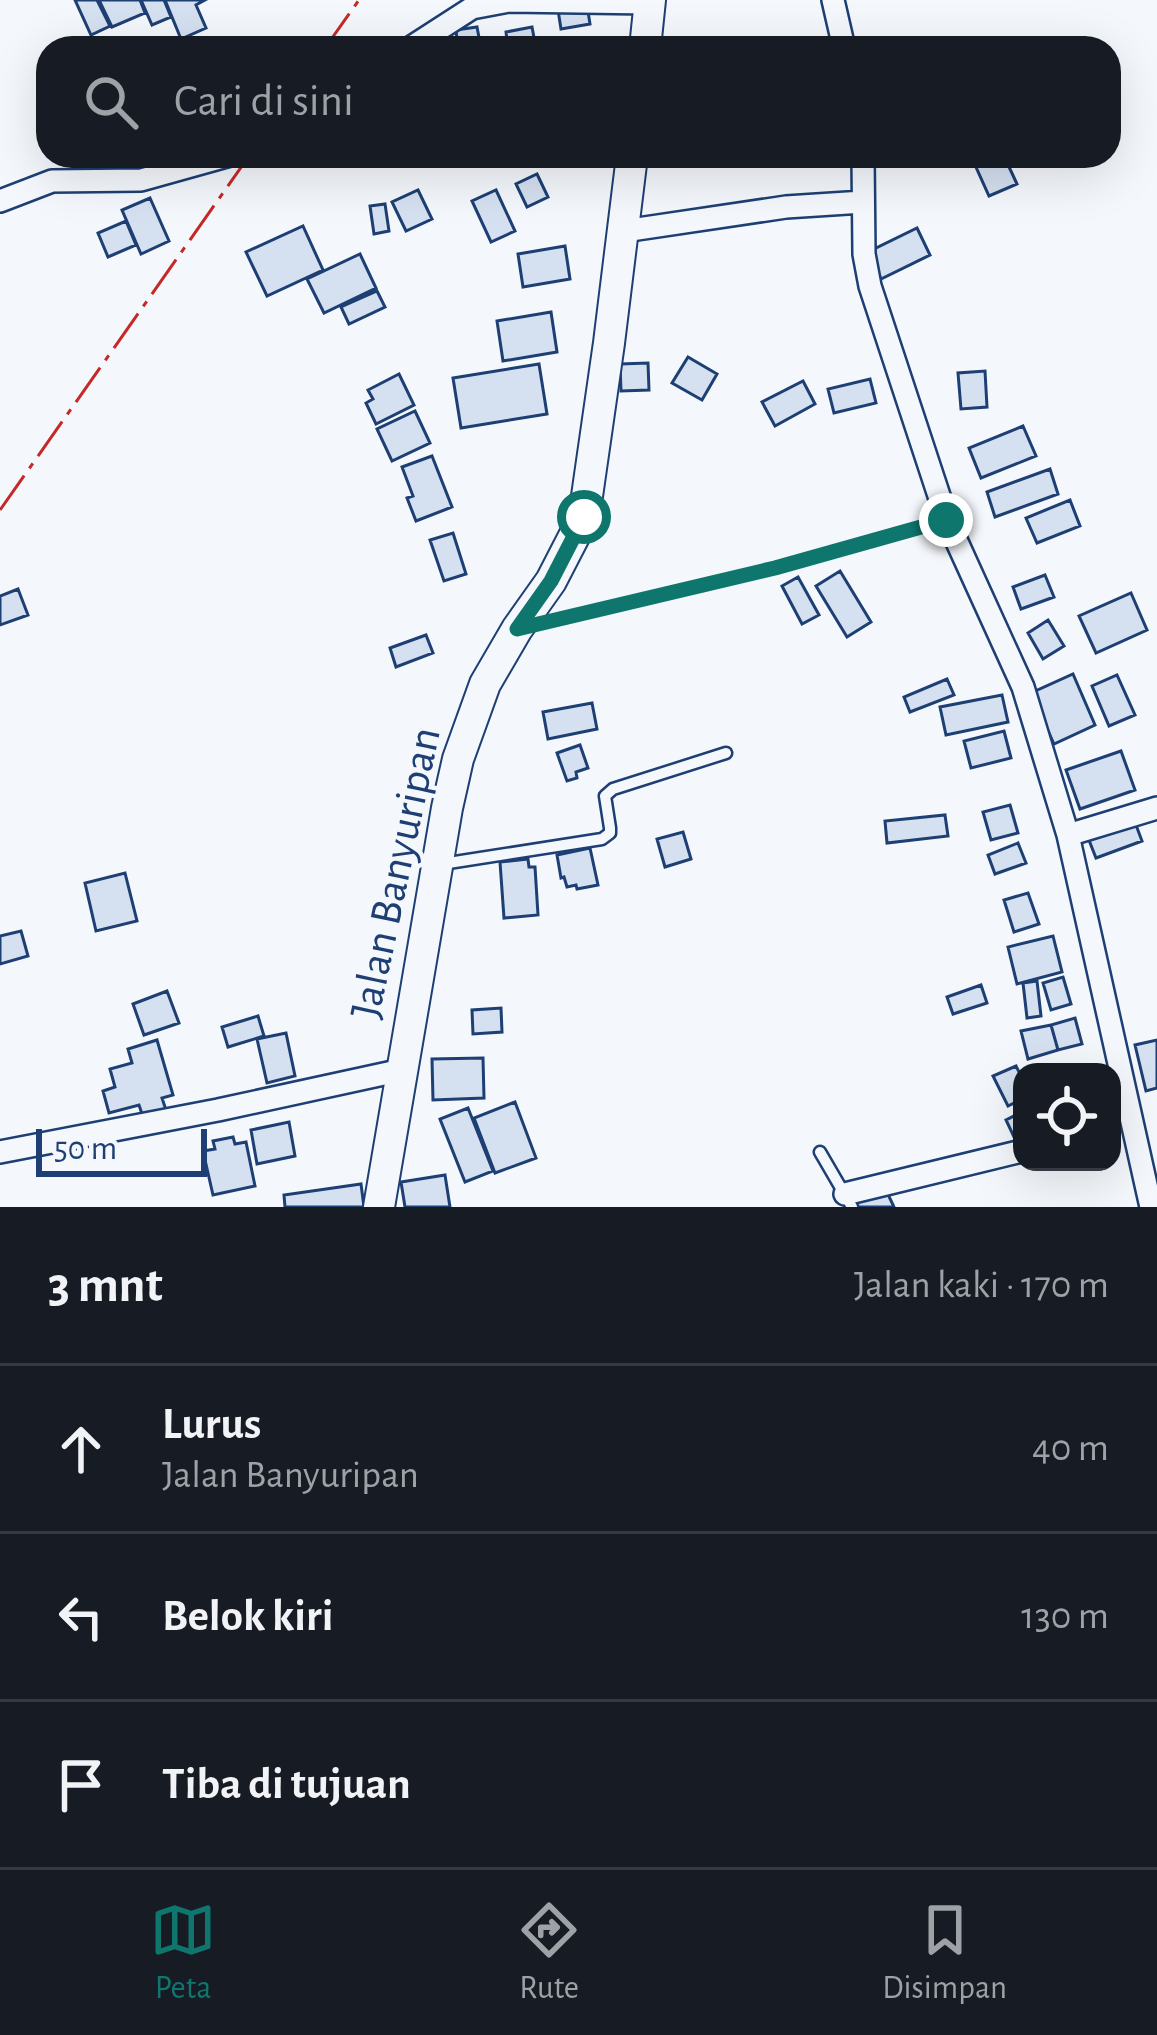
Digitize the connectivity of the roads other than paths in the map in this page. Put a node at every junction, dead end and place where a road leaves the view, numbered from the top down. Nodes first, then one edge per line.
1 (833, 0) edge
2 (650, 1) edge
3 (429, 36) edge
4 (646, 36) edge
5 (841, 36) edge
6 (184, 168) edge
7 (631, 168) edge
8 (863, 168) edge
9 (0, 201) edge
10 (863, 202) junction
11 (623, 231) junction
12 (726, 753) dead end
13 (1157, 808) edge
14 (1068, 835) junction
15 (437, 864) junction
16 (402, 1070) junction
17 (1122, 1127) edge
18 (0, 1152) edge
19 (820, 1152) dead end
20 (1013, 1154) edge
21 (849, 1200) edge
22 (379, 1207) edge
23 (1151, 1207) edge

1 - 5 street
2 - 3 street
2 - 4 street
6 - 9 street
7 - 11 street, Jalan Banyuripan
8 - 10 street
10 - 11 street
10 - 14 street
11 - 15 street, Jalan Banyuripan
12 - 15 lane
13 - 14 street
14 - 17 street
15 - 16 street, Jalan Banyuripan
16 - 18 street
16 - 22 street, Jalan Banyuripan
17 - 23 street
19 - 21 lane
20 - 21 street

